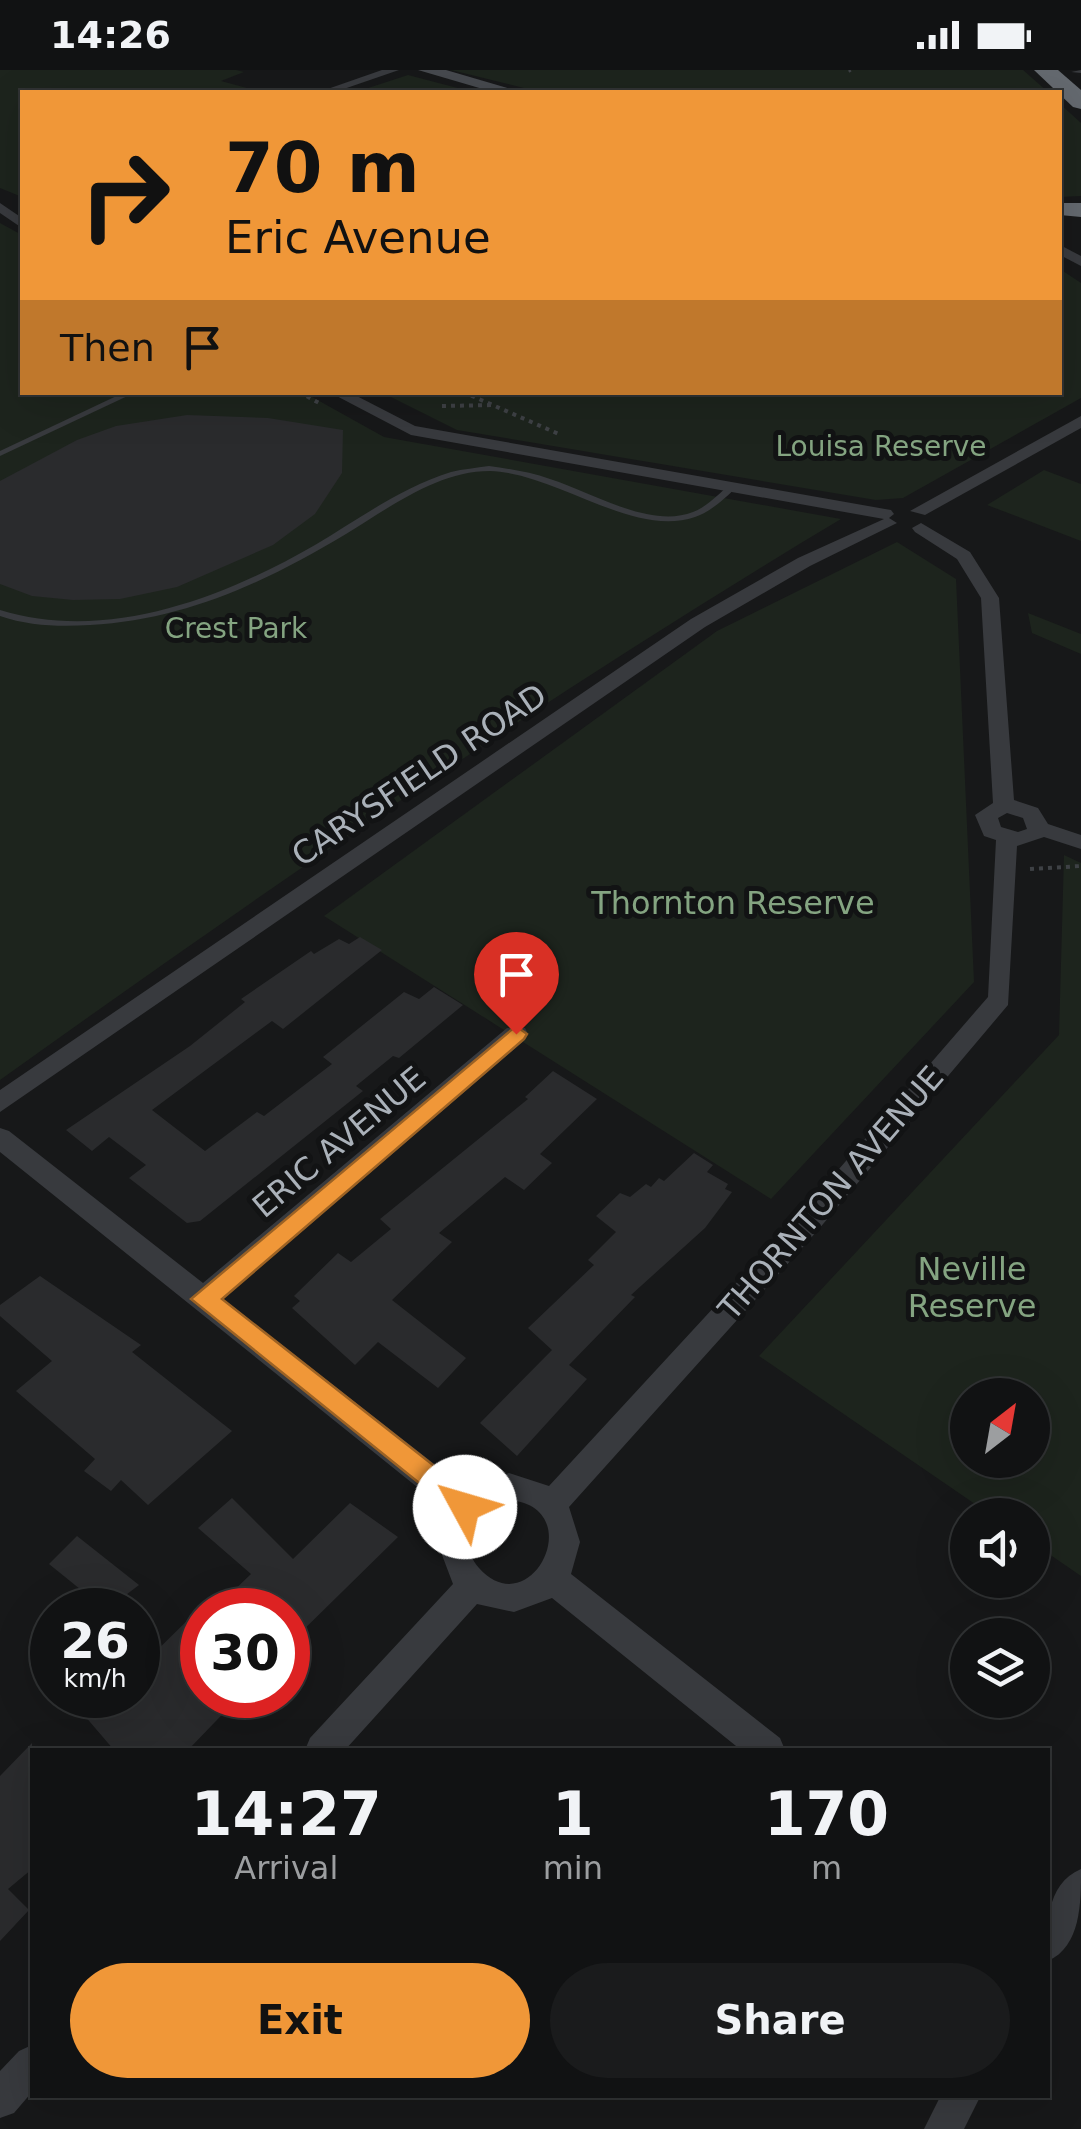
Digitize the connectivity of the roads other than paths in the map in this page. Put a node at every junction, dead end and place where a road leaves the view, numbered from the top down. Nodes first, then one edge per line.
1 (393, 70) edge
2 (426, 70) edge
3 (1045, 70) edge
4 (331, 90) edge
5 (504, 90) edge
6 (1081, 102) edge
7 (126, 395) edge
8 (342, 395) edge
9 (1081, 421) edge
10 (0, 454) edge
11 (734, 486) junction
12 (887, 519) junction
13 (920, 520) junction
14 (0, 613) edge
15 (1004, 806) junction
16 (1038, 828) junction
17 (1007, 838) junction
18 (1081, 842) edge
19 (516, 1034) dead end
20 (0, 1103) edge
21 (0, 1138) edge
22 (204, 1299) junction
23 (551, 1505) junction
24 (465, 1507) junction
25 (552, 1578) junction
26 (474, 1585) junction
27 (324, 1748) edge
28 (765, 1748) edge
29 (1081, 1888) edge
30 (1050, 1940) edge
31 (30, 2066) edge
32 (960, 2098) edge
33 (0, 2099) edge
34 (943, 2129) edge

1 - 4 street
2 - 5 street
3 - 6 highway
7 - 10 lane
8 - 11 street
9 - 13 street
11 - 12 street
11 - 14 lane
12 - 13 street
12 - 20 street, CARYSFIELD ROAD
13 - 15 street, THORNTON AVENUE
15 - 16 street
15 - 17 street, THORNTON AVENUE
16 - 17 street
16 - 18 street
17 - 23 street, THORNTON AVENUE
19 - 22 street, ERIC AVENUE
21 - 22 street
22 - 24 street
23 - 24 street
23 - 25 street
24 - 26 street
25 - 26 street
25 - 28 street
26 - 27 street
29 - 30 street
31 - 33 street
32 - 34 street

